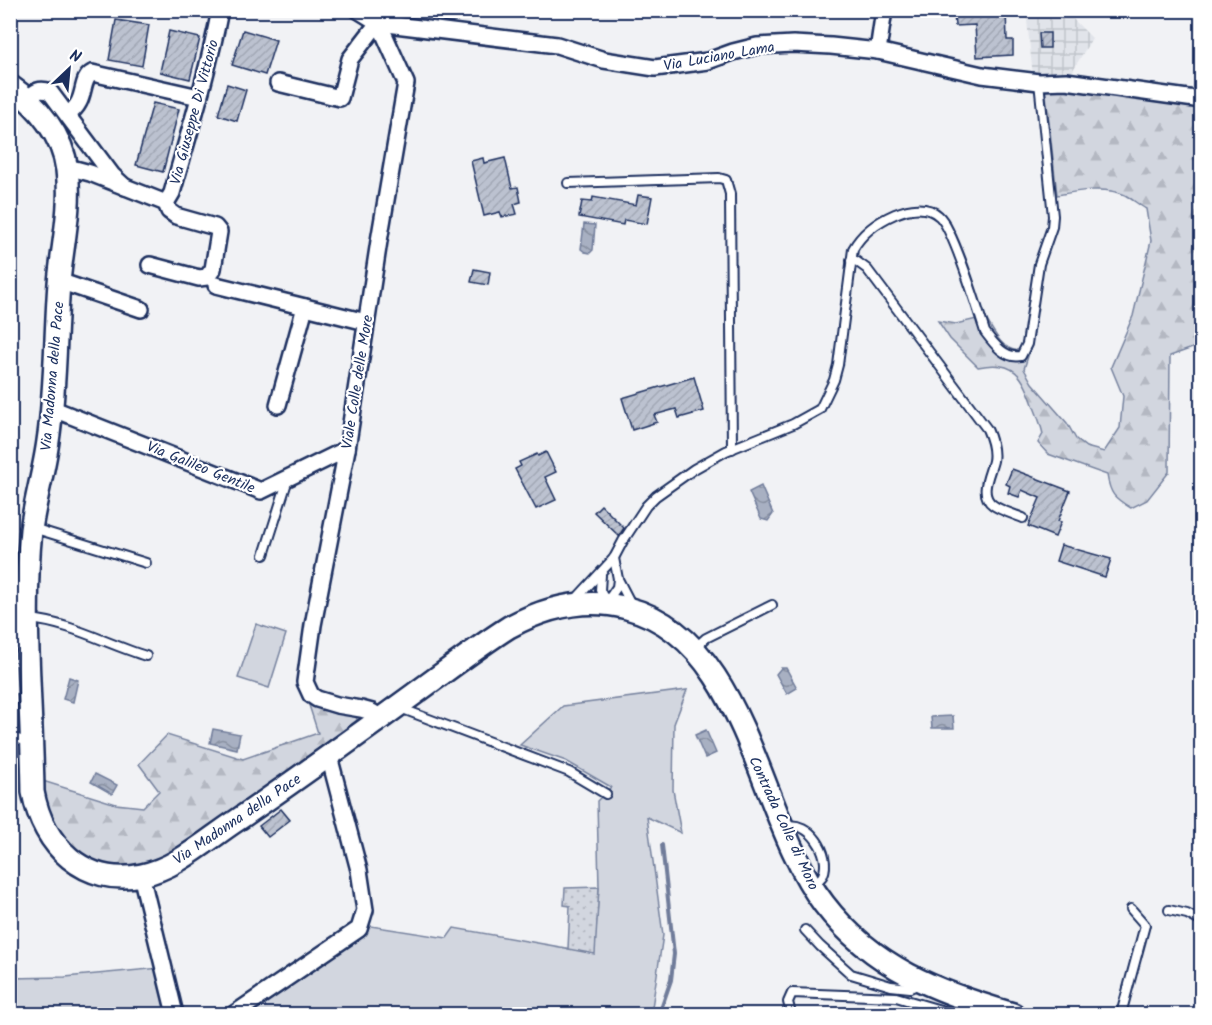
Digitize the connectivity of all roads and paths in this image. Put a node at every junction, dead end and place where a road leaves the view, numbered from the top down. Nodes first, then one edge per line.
1 (220, 10) edge
2 (358, 10) edge
3 (884, 10) edge
4 (383, 15) edge
5 (878, 51) junction
6 (1039, 82) junction
7 (278, 83) dead end
8 (10, 86) edge
9 (199, 97) junction
10 (28, 99) junction
11 (1202, 100) edge
12 (68, 114) junction
13 (67, 169) junction
14 (568, 183) dead end
15 (124, 187) junction
16 (166, 203) junction
17 (851, 260) junction
18 (150, 265) dead end
19 (59, 281) junction
20 (216, 285) dead end
21 (305, 307) junction
22 (141, 309) dead end
23 (366, 322) junction
24 (278, 405) dead end
25 (51, 408) junction
26 (732, 448) junction
27 (347, 449) junction
28 (289, 478) junction
29 (1023, 518) dead end
30 (32, 528) junction
31 (264, 555) dead end
32 (615, 558) junction
33 (146, 563) dead end
34 (601, 573) junction
35 (618, 579) junction
36 (606, 603) junction
37 (569, 604) junction
38 (772, 605) dead end
39 (634, 609) junction
40 (29, 619) junction
41 (659, 621) joint
42 (695, 648) junction
43 (146, 656) dead end
44 (389, 712) junction
45 (10, 737) edge
46 (32, 742) junction
47 (328, 756) junction
48 (606, 794) dead end
49 (141, 875) junction
50 (1131, 909) dead end
51 (1169, 910) dead end
52 (1202, 922) edge
53 (805, 930) dead end
54 (923, 983) junction
55 (946, 1006) edge
56 (175, 1014) edge
57 (234, 1014) edge
58 (791, 1014) edge
59 (1013, 1014) edge
60 (1121, 1014) edge

1 - 9 street, Via Giuseppe Di Vittorio
2 - 4 street
3 - 5 street
4 - 5 street, Via Luciano Lama
4 - 7 street
4 - 23 street, Viale Colle delle More
5 - 6 street, Via Luciano Lama
6 - 11 street, Via Luciano Lama
6 - 17 lane
8 - 10 main road, Via Madonna della Pace
9 - 12 street
9 - 16 street, Via Giuseppe Di Vittorio
10 - 12 street, Via Giuseppe Di Vittorio
10 - 13 main road, Via Madonna della Pace
12 - 15 street, Via Giuseppe Di Vittorio
13 - 15 street, Via Giuseppe Di Vittorio
13 - 19 main road, Via Madonna della Pace
14 - 26 lane
15 - 16 street, Via Giuseppe Di Vittorio
16 - 18 street
17 - 26 lane
17 - 29 lane
19 - 22 street
19 - 25 main road, Via Madonna della Pace
20 - 21 street
21 - 23 street
21 - 24 street
23 - 27 street, Viale Colle delle More
25 - 28 street, Via Galileo Gentile
25 - 30 main road, Via Madonna della Pace
26 - 32 lane
27 - 28 street, Via Galileo Gentile
27 - 44 street, Viale Colle delle More
28 - 31 lane
30 - 33 lane
30 - 40 main road, Via Madonna della Pace
32 - 34 lane
32 - 35 lane
34 - 36 lane
34 - 37 lane
35 - 36 lane
35 - 39 lane
36 - 37 main road, Via Madonna della Pace
36 - 39 main road, Via Madonna della Pace
37 - 44 main road, Via Madonna della Pace
38 - 42 lane
39 - 41 main road, Via Madonna della Pace
40 - 43 lane
40 - 46 main road, Via Madonna della Pace
41 - 42 main road, Contrada Colle di Moro
42 - 54 main road, Contrada Colle di Moro
44 - 47 main road, Via Madonna della Pace
44 - 48 lane
45 - 46 lane
46 - 49 main road, Via Madonna della Pace
47 - 49 main road, Via Madonna della Pace
47 - 57 street
49 - 56 street
50 - 60 lane
51 - 52 lane
53 - 54 lane
54 - 55 main road, Contrada Colle di Moro
55 - 58 lane
55 - 59 main road, Contrada Colle di Moro

